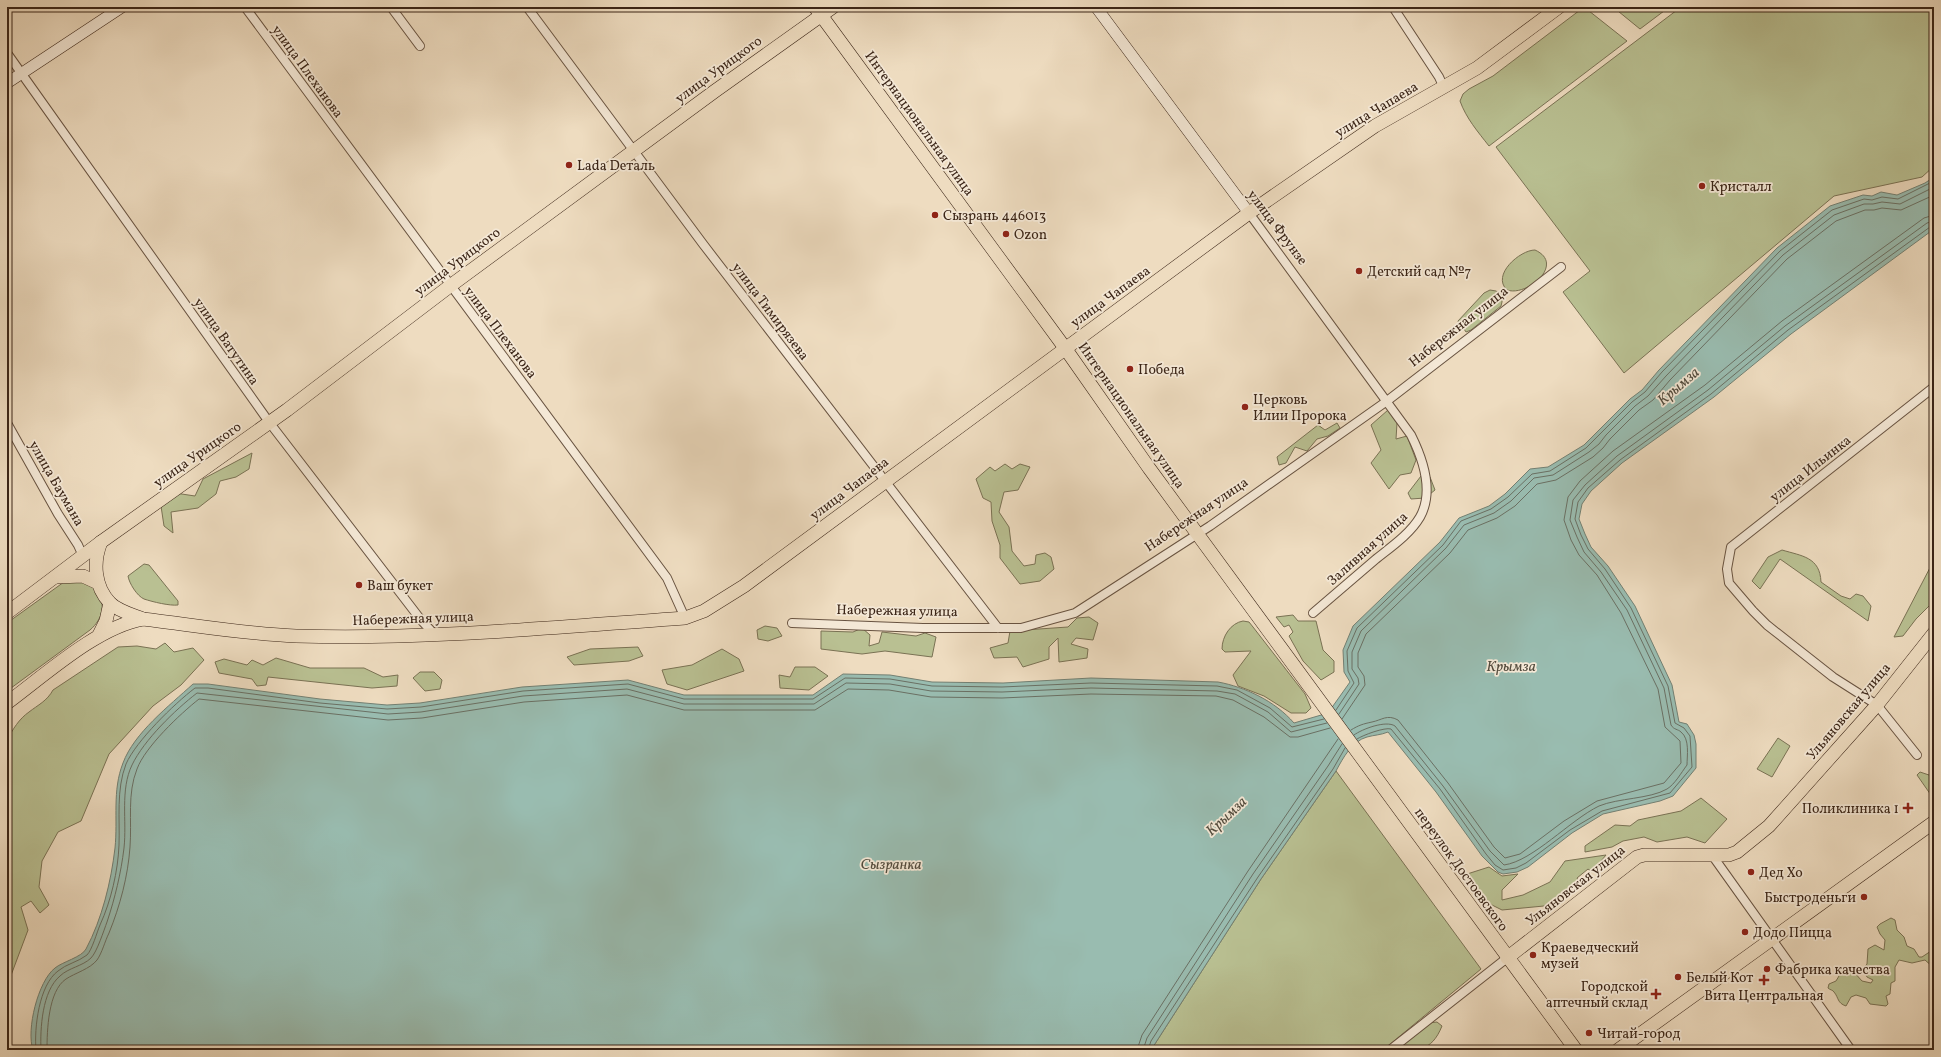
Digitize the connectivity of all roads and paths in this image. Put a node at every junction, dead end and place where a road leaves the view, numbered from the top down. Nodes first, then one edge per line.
1 (122, 7) edge
2 (245, 7) edge
3 (391, 7) edge
4 (527, 7) edge
5 (833, 7) edge
6 (1096, 7) edge
7 (1393, 7) edge
8 (1559, 7) edge
9 (818, 11) edge
10 (420, 46) dead end
11 (7, 53) edge
12 (21, 73) junction
13 (7, 83) edge
14 (1444, 88) junction
15 (634, 151) junction
16 (1249, 213) junction
17 (1561, 267) dead end
18 (450, 286) junction
19 (1065, 348) junction
20 (1934, 387) edge
21 (1387, 401) junction
22 (269, 422) junction
23 (7, 424) edge
24 (1425, 471) joint
25 (885, 480) junction
26 (1197, 534) junction
27 (101, 542) junction
28 (83, 556) junction
29 (55, 577) junction
30 (98, 583) junction
31 (110, 603) junction
32 (7, 613) edge
33 (1313, 613) dead end
34 (685, 618) junction
35 (143, 619) junction
36 (792, 623) dead end
37 (998, 628) junction
38 (1934, 633) edge
39 (99, 635) junction
40 (436, 635) junction
41 (7, 703) edge
42 (1877, 705) junction
43 (1323, 706) joint
44 (1917, 755) dead end
45 (1934, 822) edge
46 (1712, 855) junction
47 (1771, 939) junction
48 (1507, 958) junction
49 (1390, 1050) edge
50 (1576, 1050) edge
51 (1618, 1050) edge
52 (1851, 1050) edge

1 - 12 street
2 - 18 street, улица Плеханова
3 - 10 street
4 - 15 street, улица Тимирязева
5 - 9 main road, улица Урицкого
6 - 16 street, улица Фрунзе
7 - 14 street
8 - 14 main road, улица Чапаева
9 - 15 main road, улица Урицкого
9 - 19 main road, Интернациональная улица
11 - 12 street, улица Ватутина
12 - 13 street
12 - 22 street, улица Ватутина
14 - 16 main road, улица Чапаева
15 - 18 main road, улица Урицкого
15 - 25 street, улица Тимирязева
16 - 19 main road, улица Чапаева
16 - 21 street, улица Фрунзе
17 - 21 street, Набережная улица
18 - 22 main road, улица Урицкого
18 - 34 street, улица Плеханова
19 - 25 main road, улица Чапаева
19 - 26 main road, Интернациональная улица
20 - 42 street, улица Ильинка
21 - 24 street, улица Фрунзе
21 - 26 street, Набережная улица
22 - 27 main road, улица Урицкого
22 - 40 street, улица Ватутина
23 - 28 street, улица Баумана
24 - 33 street, Заливная улица
25 - 34 main road, улица Чапаева
25 - 37 street, улица Тимирязева
26 - 37 street, Набережная улица
26 - 43 main road, Интернациональная улица
27 - 28 main road, улица Урицкого
27 - 30 main road
28 - 29 main road, улица Урицкого
29 - 30 main road
29 - 32 main road
30 - 31 main road
31 - 35 main road
31 - 39 main road
34 - 40 main road, Набережная улица
35 - 39 main road
35 - 40 main road, Набережная улица
36 - 37 street, Набережная улица
38 - 42 main road, Ульяновская улица
39 - 41 main road
42 - 44 street
42 - 46 main road, Ульяновская улица
43 - 48 main road, переулок Достоевского
45 - 47 main road
46 - 47 street
46 - 48 main road, Ульяновская улица
47 - 51 main road
47 - 52 street
48 - 49 street, Ульяновская улица
48 - 50 main road, переулок Достоевского

